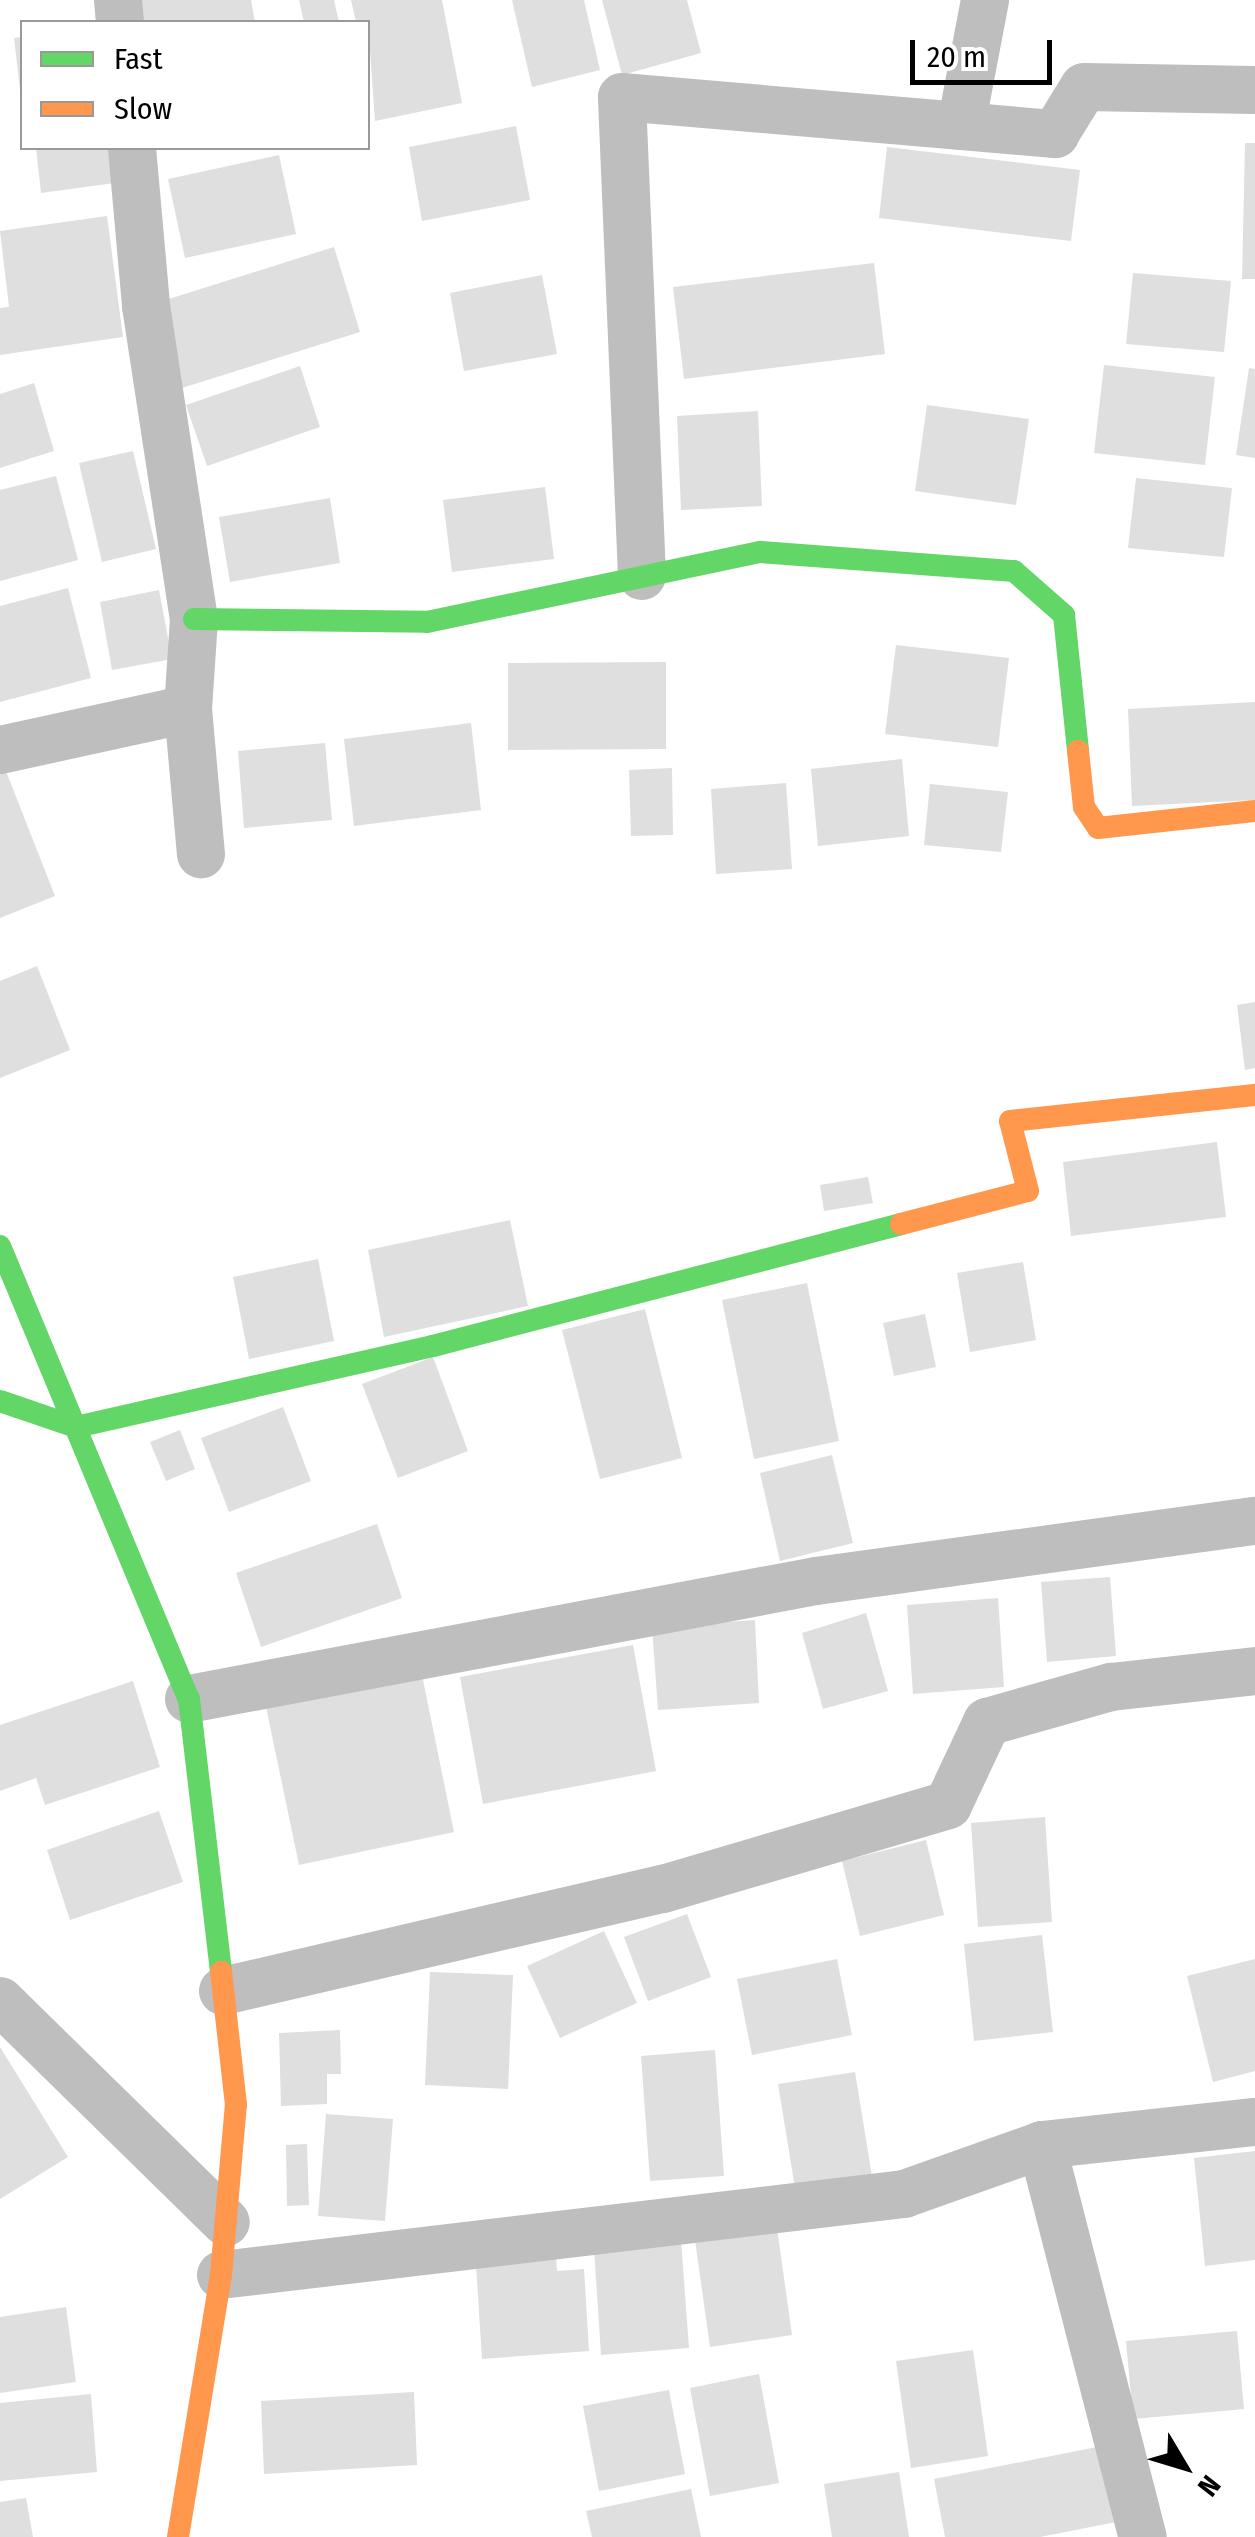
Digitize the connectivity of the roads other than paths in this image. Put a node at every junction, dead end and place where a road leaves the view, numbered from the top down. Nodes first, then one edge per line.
1 (985, 0) edge
2 (1255, 90) edge
3 (962, 126) junction
4 (132, 150) edge
5 (642, 576) junction
6 (194, 619) junction
7 (188, 710) junction
8 (0, 750) edge
9 (1255, 811) edge
10 (201, 854) dead end
11 (1255, 1095) edge
12 (0, 1246) edge
13 (0, 1401) edge
14 (76, 1427) junction
15 (1255, 1521) edge
16 (1255, 1671) edge
17 (189, 1699) junction
18 (223, 1991) junction
19 (0, 2001) edge
20 (1255, 2122) edge
21 (1042, 2145) junction
22 (226, 2222) junction
23 (221, 2275) junction
24 (178, 2537) edge
25 (1144, 2537) edge

1 - 3 street
2 - 3 street
3 - 5 street
4 - 6 street
5 - 6 street
5 - 9 street
6 - 7 street
7 - 8 street
7 - 10 street
11 - 14 street
12 - 14 street
13 - 14 street
14 - 17 street
15 - 17 street
16 - 18 street
17 - 18 street
18 - 22 street
19 - 22 street
20 - 21 street
21 - 23 street
21 - 25 street
22 - 23 street
23 - 24 street

